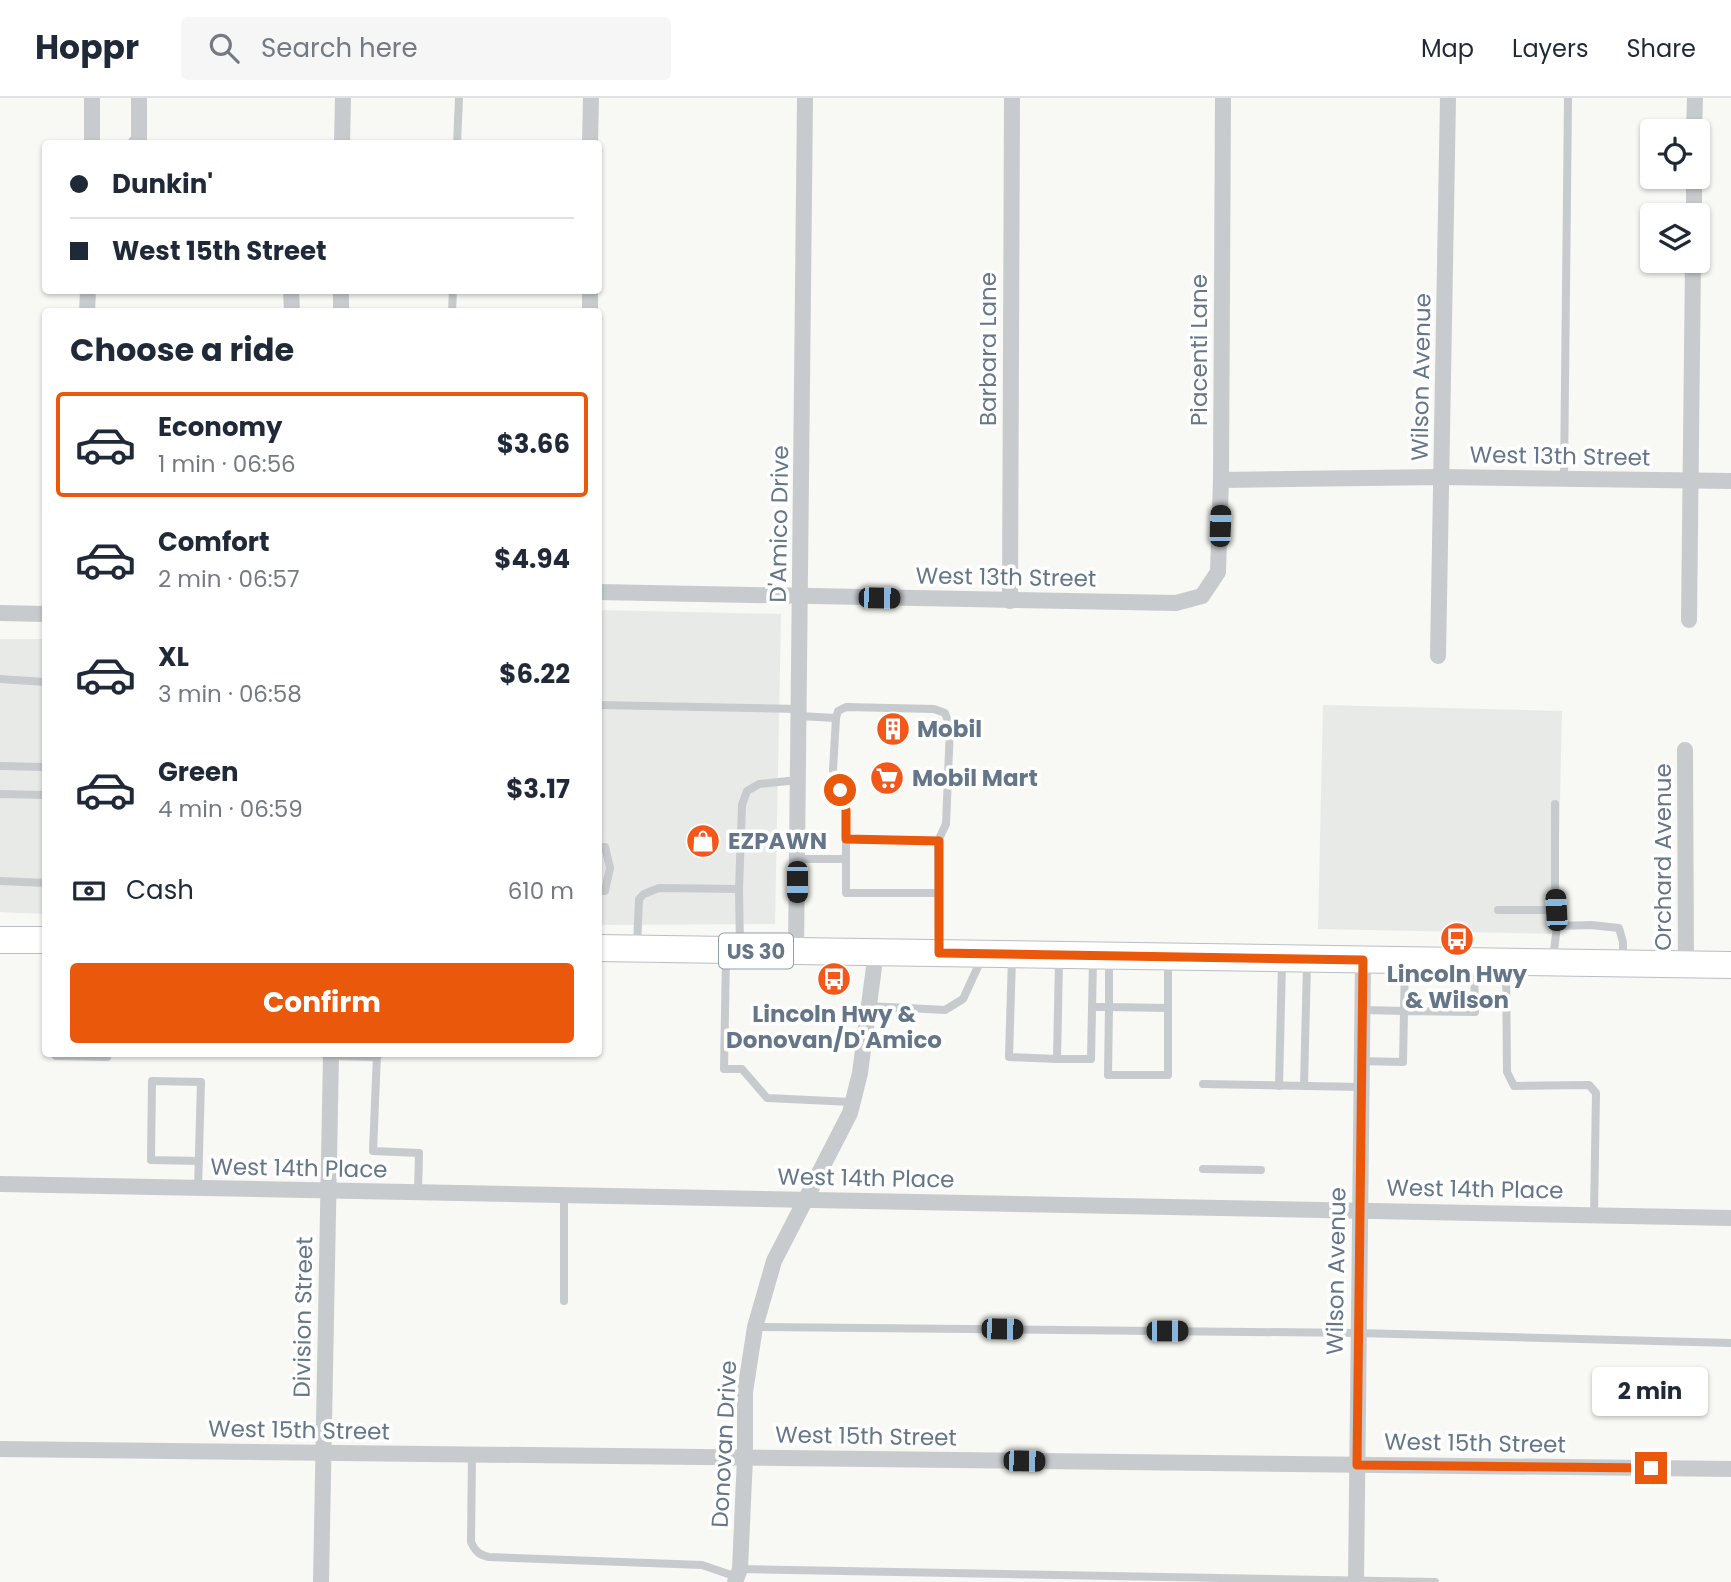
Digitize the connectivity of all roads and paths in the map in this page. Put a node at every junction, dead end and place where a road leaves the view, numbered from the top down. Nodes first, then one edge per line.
1 (92, 98) edge
2 (139, 98) edge
3 (343, 98) edge
4 (459, 98) edge
5 (591, 98) edge
6 (805, 98) edge
7 (1012, 98) edge
8 (1223, 98) edge
9 (1448, 98) edge
10 (1569, 98) edge
11 (1695, 98) edge
12 (1694, 119) edge
13 (92, 140) edge
14 (138, 140) edge
15 (342, 140) edge
16 (457, 140) edge
17 (590, 140) edge
18 (1693, 273) edge
19 (1442, 477) junction
20 (1564, 479) junction
21 (1221, 480) junction
22 (1691, 481) junction
23 (1731, 481) edge
24 (602, 592) edge
25 (801, 596) junction
26 (1202, 596) joint
27 (1010, 601) junction
28 (0, 613) edge
29 (42, 614) edge
30 (1689, 620) dead end
31 (1438, 656) dead end
32 (0, 680) edge
33 (42, 682) edge
34 (602, 705) edge
35 (799, 712) junction
36 (836, 718) junction
37 (1685, 750) dead end
38 (0, 766) edge
39 (42, 767) edge
40 (798, 780) junction
41 (0, 794) edge
42 (42, 794) edge
43 (1555, 804) dead end
44 (846, 839) junction
45 (939, 841) junction
46 (602, 847) edge
47 (797, 859) junction
48 (846, 859) junction
49 (0, 881) edge
50 (42, 883) edge
51 (739, 890) junction
52 (602, 891) edge
53 (939, 893) junction
54 (1498, 910) dead end
55 (1556, 910) junction
56 (1557, 926) junction
57 (0, 940) edge
58 (42, 940) edge
59 (602, 948) edge
60 (636, 949) junction
61 (733, 950) junction
62 (796, 951) junction
63 (876, 952) junction
64 (939, 953) junction
65 (984, 954) junction
66 (1013, 954) junction
67 (1059, 955) junction
68 (1101, 956) junction
69 (1167, 957) junction
70 (1295, 959) junction
71 (1363, 960) junction
72 (1405, 960) junction
73 (1474, 961) junction
74 (1506, 962) junction
75 (1553, 962) junction
76 (1623, 963) junction
77 (1686, 964) junction
78 (1731, 965) edge
79 (869, 1006) junction
80 (1092, 1007) junction
81 (1109, 1007) junction
82 (1168, 1008) junction
83 (1362, 1010) junction
84 (1404, 1010) junction
85 (331, 1057) edge
86 (377, 1057) edge
87 (1057, 1059) junction
88 (1361, 1061) junction
89 (1203, 1084) dead end
90 (1279, 1086) junction
91 (1304, 1086) junction
92 (1361, 1087) junction
93 (852, 1102) junction
94 (199, 1161) junction
95 (1203, 1169) dead end
96 (1261, 1170) dead end
97 (0, 1184) edge
98 (198, 1188) junction
99 (327, 1191) junction
100 (418, 1193) junction
101 (564, 1196) junction
102 (806, 1200) junction
103 (1360, 1210) junction
104 (1594, 1215) junction
105 (1731, 1218) edge
106 (564, 1301) dead end
107 (755, 1326) junction
108 (1359, 1333) junction
109 (1731, 1343) edge
110 (0, 1449) edge
111 (324, 1452) junction
112 (472, 1454) junction
113 (746, 1457) junction
114 (1357, 1465) junction
115 (1731, 1469) edge
116 (737, 1576) edge
117 (1356, 1581) edge
118 (321, 1582) edge
119 (1435, 1582) edge

1 - 13 street
2 - 14 street
3 - 15 street
4 - 16 lane
5 - 17 street
6 - 25 street, D'Amico Drive
7 - 27 street, Barbara Lane
8 - 21 street, Piacenti Lane
9 - 19 street, Wilson Avenue
10 - 20 lane
11 - 12 street
18 - 22 street
19 - 20 street, West 13th Street
19 - 21 street, West 13th Street
19 - 31 street, Wilson Avenue
20 - 22 street, West 13th Street
21 - 26 street, Piacenti Lane
22 - 23 street, West 13th Street
22 - 30 street
24 - 25 street, West 13th Street
25 - 27 street, West 13th Street
25 - 35 street, D'Amico Drive
26 - 27 street, West 13th Street
28 - 29 street
32 - 33 lane
34 - 35 lane
35 - 36 lane
35 - 40 street, D'Amico Drive
36 - 44 lane
36 - 45 lane
37 - 77 street, Orchard Avenue
38 - 39 lane
40 - 47 street, D'Amico Drive
40 - 51 lane
41 - 42 lane
43 - 55 lane
44 - 45 lane
44 - 48 lane
45 - 53 lane
46 - 52 lane
47 - 48 lane
47 - 62 street, D'Amico Drive
48 - 53 lane
49 - 50 lane
51 - 60 lane
51 - 61 lane
53 - 64 lane
54 - 55 lane
55 - 56 lane
56 - 75 lane
56 - 76 lane
57 - 58 main road
59 - 60 main road, US 30
60 - 61 main road, US 30
61 - 62 main road, US 30
61 - 93 lane
62 - 63 main road, US 30
63 - 64 main road, US 30
63 - 79 street, Donovan Drive
64 - 65 main road, US 30
65 - 66 main road, US 30
65 - 79 lane
66 - 67 main road, US 30
66 - 87 lane
67 - 68 main road, US 30
67 - 87 lane
68 - 69 main road, US 30
68 - 80 lane
68 - 81 lane
69 - 70 main road, US 30
69 - 82 lane
70 - 71 main road, US 30
70 - 90 lane
70 - 91 lane
71 - 72 main road, US 30
71 - 83 street, Wilson Avenue
72 - 73 main road, US 30
72 - 84 lane
73 - 74 main road, US 30
73 - 84 lane
74 - 75 main road, US 30
74 - 104 lane
75 - 76 main road, US 30
76 - 77 main road, US 30
77 - 78 main road, US 30
79 - 93 street, Donovan Drive
80 - 81 lane
80 - 87 lane
81 - 82 lane
81 - 82 lane
83 - 84 lane
83 - 88 street, Wilson Avenue
84 - 88 lane
85 - 99 street, Division Street
86 - 100 lane
88 - 92 street, Wilson Avenue
89 - 90 lane
90 - 91 lane
91 - 92 lane
92 - 103 street, Wilson Avenue
93 - 102 street, Donovan Drive
94 - 94 lane
94 - 98 lane
95 - 96 lane
97 - 98 street, West 14th Place
98 - 99 street, West 14th Place
99 - 100 street, West 14th Place
99 - 111 street, Division Street
100 - 101 street, West 14th Place
101 - 102 street, West 14th Place
101 - 106 lane
102 - 103 street, West 14th Place
102 - 107 street, Donovan Drive
103 - 104 street, West 14th Place
103 - 108 street, Wilson Avenue
104 - 105 street, West 14th Place
107 - 108 lane
107 - 113 street, Donovan Drive
108 - 109 lane
108 - 114 street, Wilson Avenue
110 - 111 street, West 15th Street
111 - 112 street, West 15th Street
111 - 118 street, Division Street
112 - 113 street, West 15th Street
112 - 116 lane
113 - 114 street, West 15th Street
113 - 116 street, Donovan Drive
114 - 115 street, West 15th Street
114 - 117 street, Wilson Avenue
116 - 117 lane
117 - 119 lane

